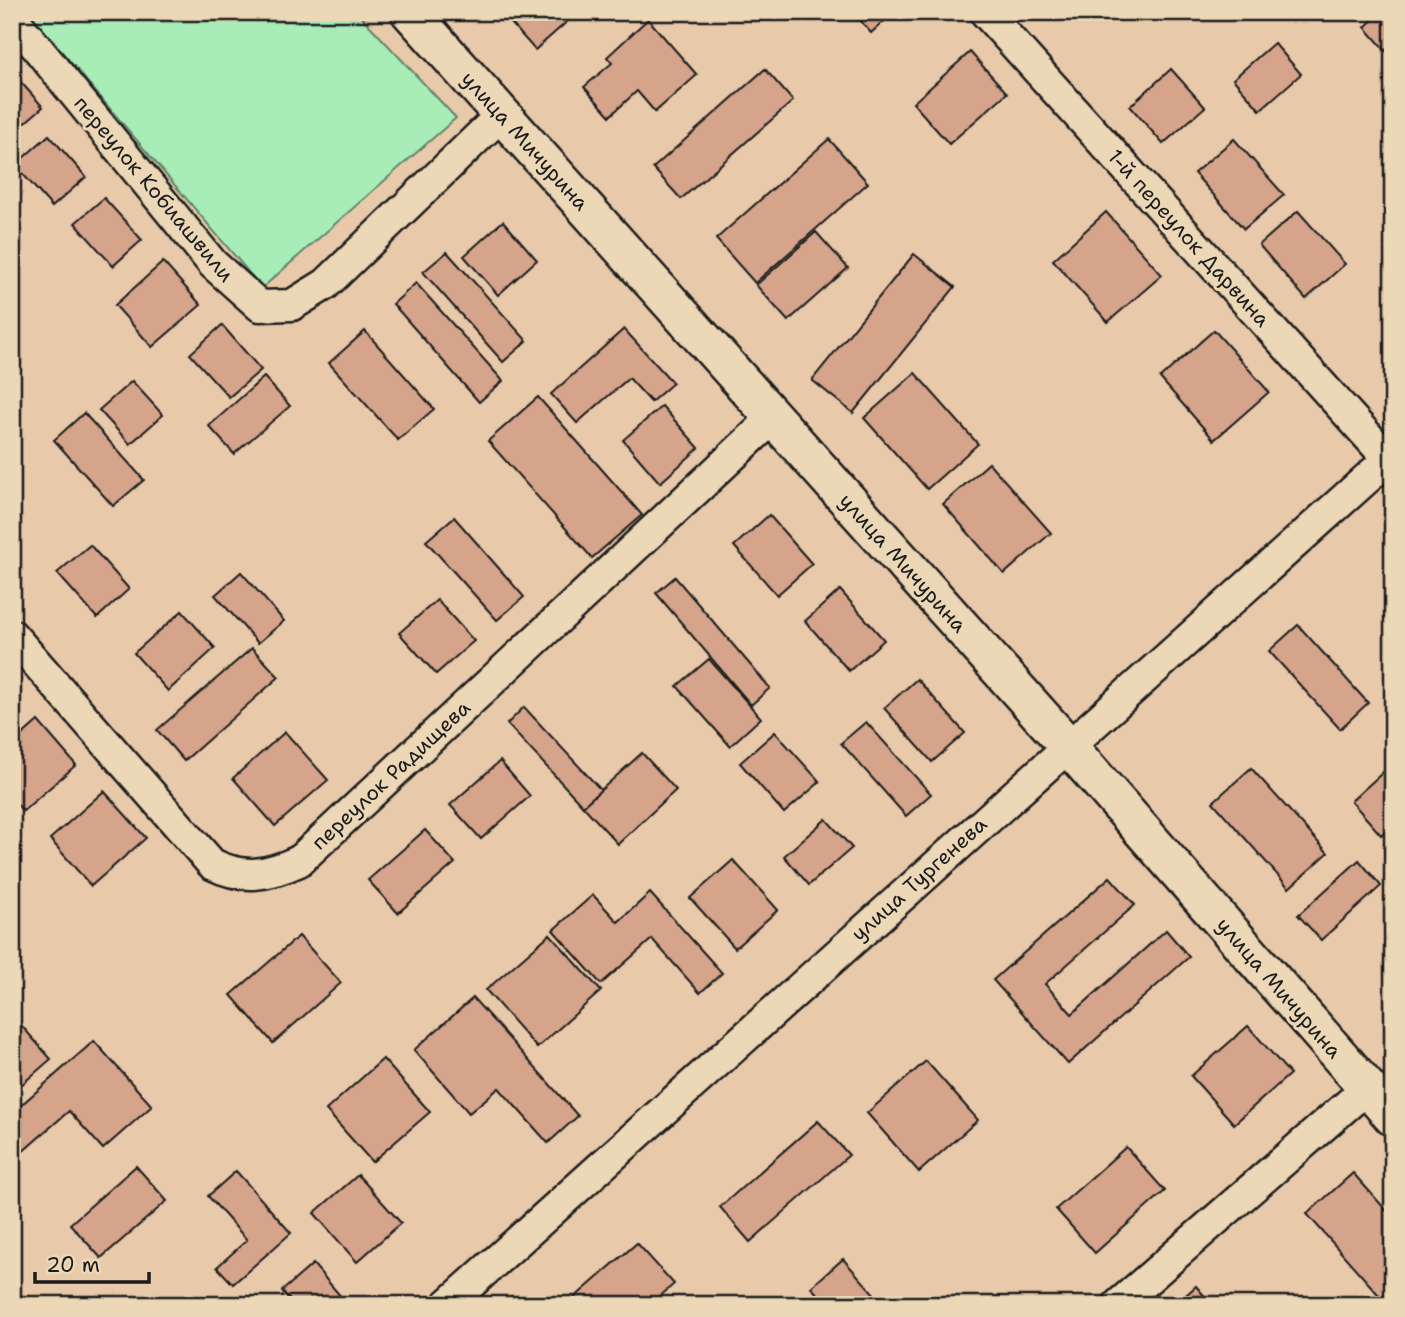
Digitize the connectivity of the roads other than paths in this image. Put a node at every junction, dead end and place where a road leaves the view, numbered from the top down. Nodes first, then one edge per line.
1 (411, 12) edge
2 (985, 12) edge
3 (12, 17) edge
4 (502, 115) junction
5 (772, 419) junction
6 (1391, 459) edge
7 (12, 635) edge
8 (1068, 746) junction
9 (1367, 1088) junction
10 (1393, 1117) edge
11 (447, 1305) edge
12 (1118, 1305) edge

1 - 4 street, улица Мичурина
2 - 6 street, 1-й переулок Дарвина
3 - 4 street, переулок Кобиашвили
4 - 5 street, улица Мичурина
5 - 7 street, переулок Радищева
5 - 8 street, улица Мичурина
6 - 8 street, улица Тургенева
8 - 9 street, улица Мичурина
8 - 11 street, улица Тургенева
9 - 10 street, улица Мичурина
9 - 12 street

